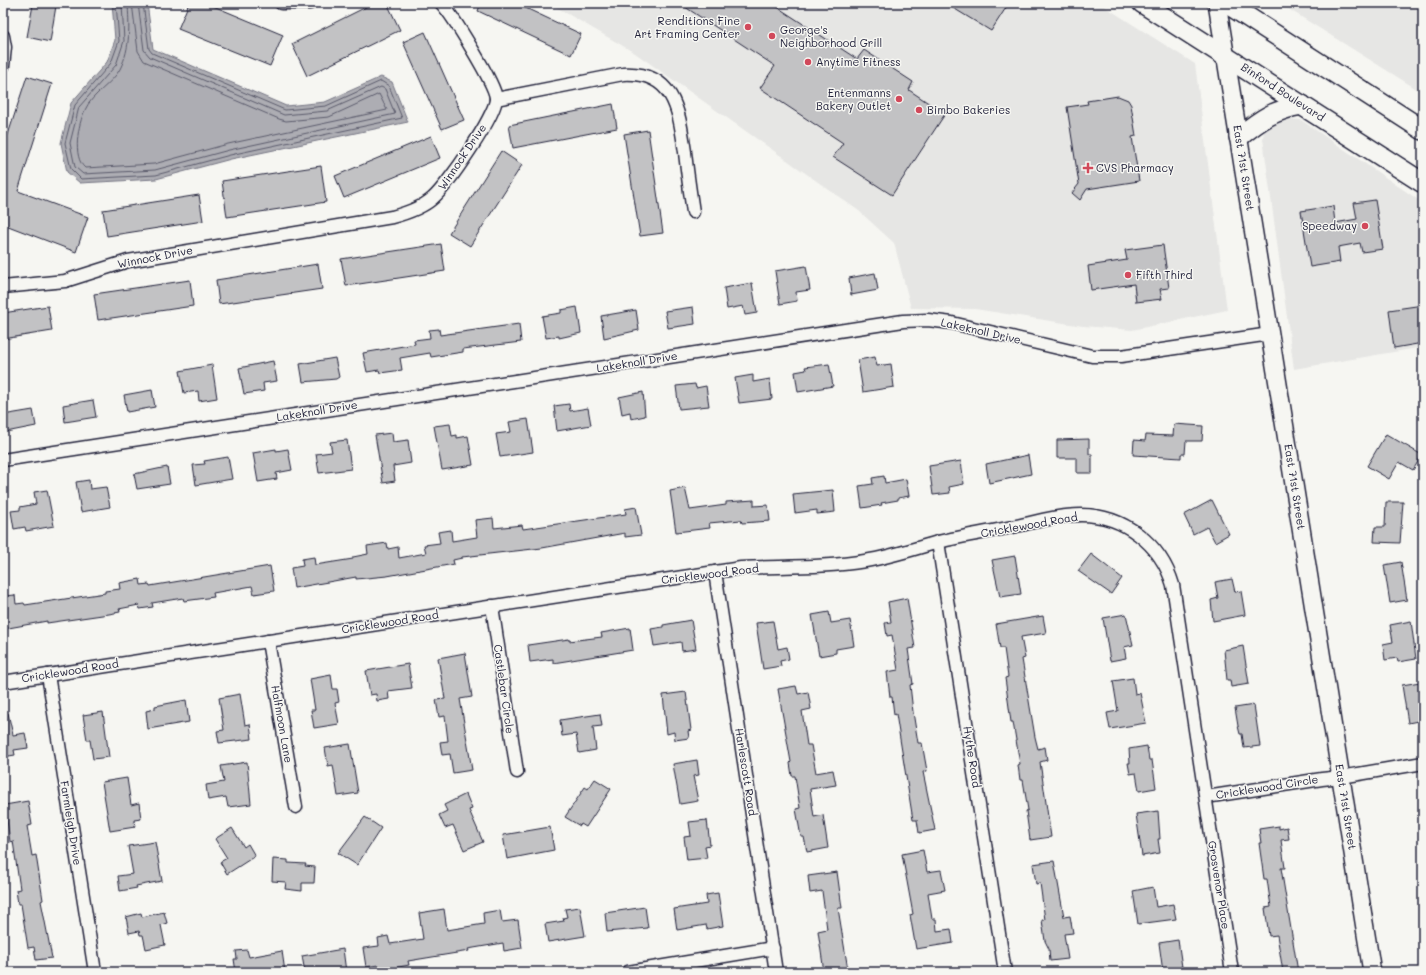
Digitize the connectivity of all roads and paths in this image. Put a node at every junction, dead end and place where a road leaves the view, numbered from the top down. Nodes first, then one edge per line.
1 (281, 3) edge
2 (310, 3) edge
3 (441, 3) edge
4 (1142, 3) edge
5 (1217, 3) edge
6 (1226, 3) edge
7 (3, 36) edge
8 (1225, 55) junction
9 (3, 66) edge
10 (496, 100) junction
11 (1302, 105) junction
12 (1423, 130) edge
13 (1239, 137) junction
14 (1423, 183) edge
15 (693, 212) dead end
16 (3, 287) edge
17 (1270, 334) junction
18 (3, 460) edge
19 (938, 542) junction
20 (715, 572) junction
21 (492, 606) junction
22 (268, 641) junction
23 (48, 675) junction
24 (3, 682) edge
25 (1423, 763) edge
26 (517, 772) dead end
27 (1341, 777) junction
28 (1206, 797) junction
29 (296, 807) dead end
30 (773, 948) junction
31 (95, 972) edge
32 (628, 972) edge
33 (776, 972) edge
34 (1005, 972) edge
35 (1232, 972) edge
36 (1372, 972) edge

1 - 2 street
3 - 10 street
4 - 8 main road, Binford Boulevard
5 - 8 main road, East 71st Street
6 - 12 main road
7 - 9 street
8 - 11 main road, Binford Boulevard
8 - 13 main road, East 71st Street
10 - 15 street
10 - 16 street, Winnock Drive
11 - 13 main road
11 - 14 main road, Binford Boulevard
13 - 17 main road, East 71st Street
17 - 18 street, Lakeknoll Drive
17 - 27 main road, East 71st Street
19 - 20 street, Cricklewood Road
19 - 28 street, Cricklewood Road
19 - 34 street, Hythe Road
20 - 21 street, Cricklewood Road
20 - 30 street, Harlescott Road
21 - 22 street, Cricklewood Road
21 - 26 street, Castlebar Circle
22 - 23 street, Cricklewood Road
22 - 29 street, Halfmoon Lane
23 - 24 street, Cricklewood Road
23 - 31 street, Farmleigh Drive
25 - 27 street, Cricklewood Circle
27 - 28 street, Cricklewood Circle
27 - 36 main road, East 71st Street
28 - 35 street, Grosvenor Place
30 - 32 street
30 - 33 street, Harlescott Road

